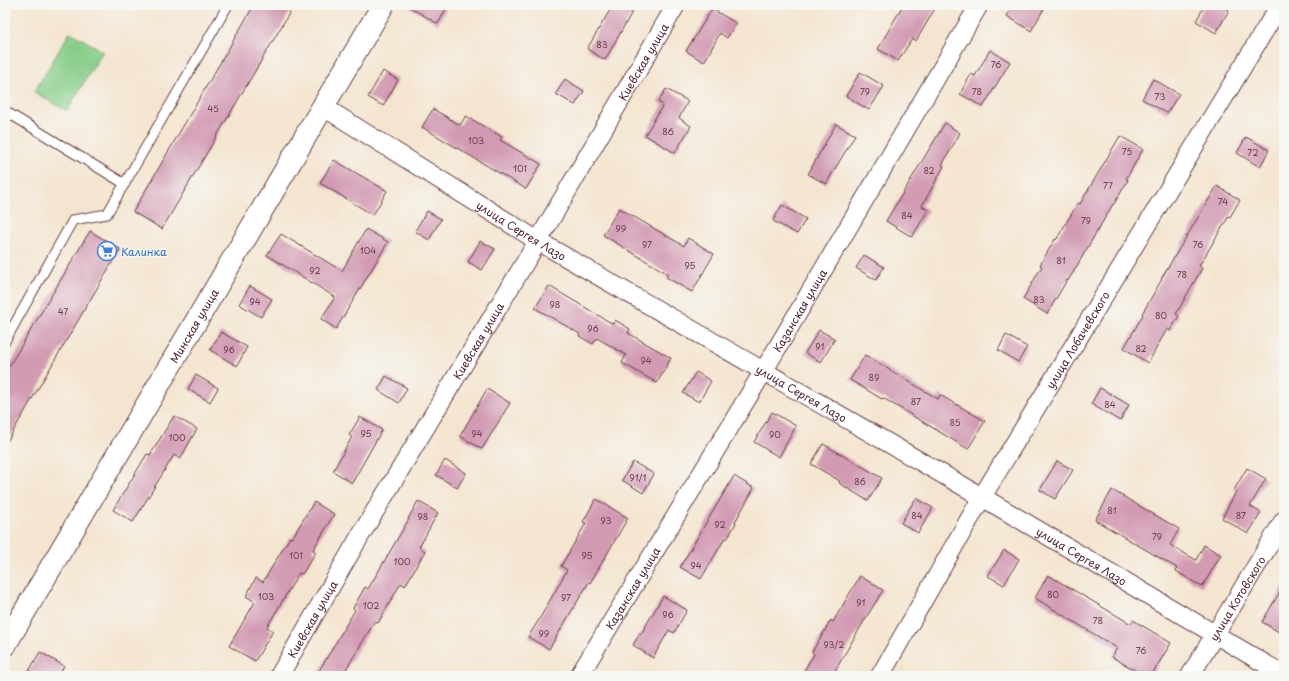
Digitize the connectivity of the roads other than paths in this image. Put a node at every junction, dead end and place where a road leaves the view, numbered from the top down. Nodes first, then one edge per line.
1 (228, 5) edge
2 (382, 5) edge
3 (676, 5) edge
4 (979, 5) edge
5 (1280, 5) edge
6 (322, 106) junction
7 (5, 111) edge
8 (124, 184) junction
9 (538, 241) junction
10 (5, 341) edge
11 (764, 372) junction
12 (982, 497) junction
13 (1284, 520) edge
14 (1214, 634) junction
15 (5, 645) edge
16 (1284, 674) edge
17 (278, 676) edge
18 (579, 676) edge
19 (880, 676) edge
20 (1190, 676) edge

1 - 8 lane
2 - 6 main road, Минская улица
3 - 9 street, Киевская улица
4 - 11 street, Казанская улица
5 - 12 street, улица Лобачевского
6 - 9 street, улица Сергея Лазо
6 - 15 main road, Минская улица
7 - 8 lane
8 - 10 lane
9 - 11 street, улица Сергея Лазо
9 - 17 street, Киевская улица
11 - 12 street, улица Сергея Лазо
11 - 18 street, Казанская улица
12 - 14 street, улица Сергея Лазо
12 - 19 street, улица Лобачевского
13 - 14 street, улица Котовского
14 - 16 street, улица Сергея Лазо
14 - 20 street, улица Котовского

